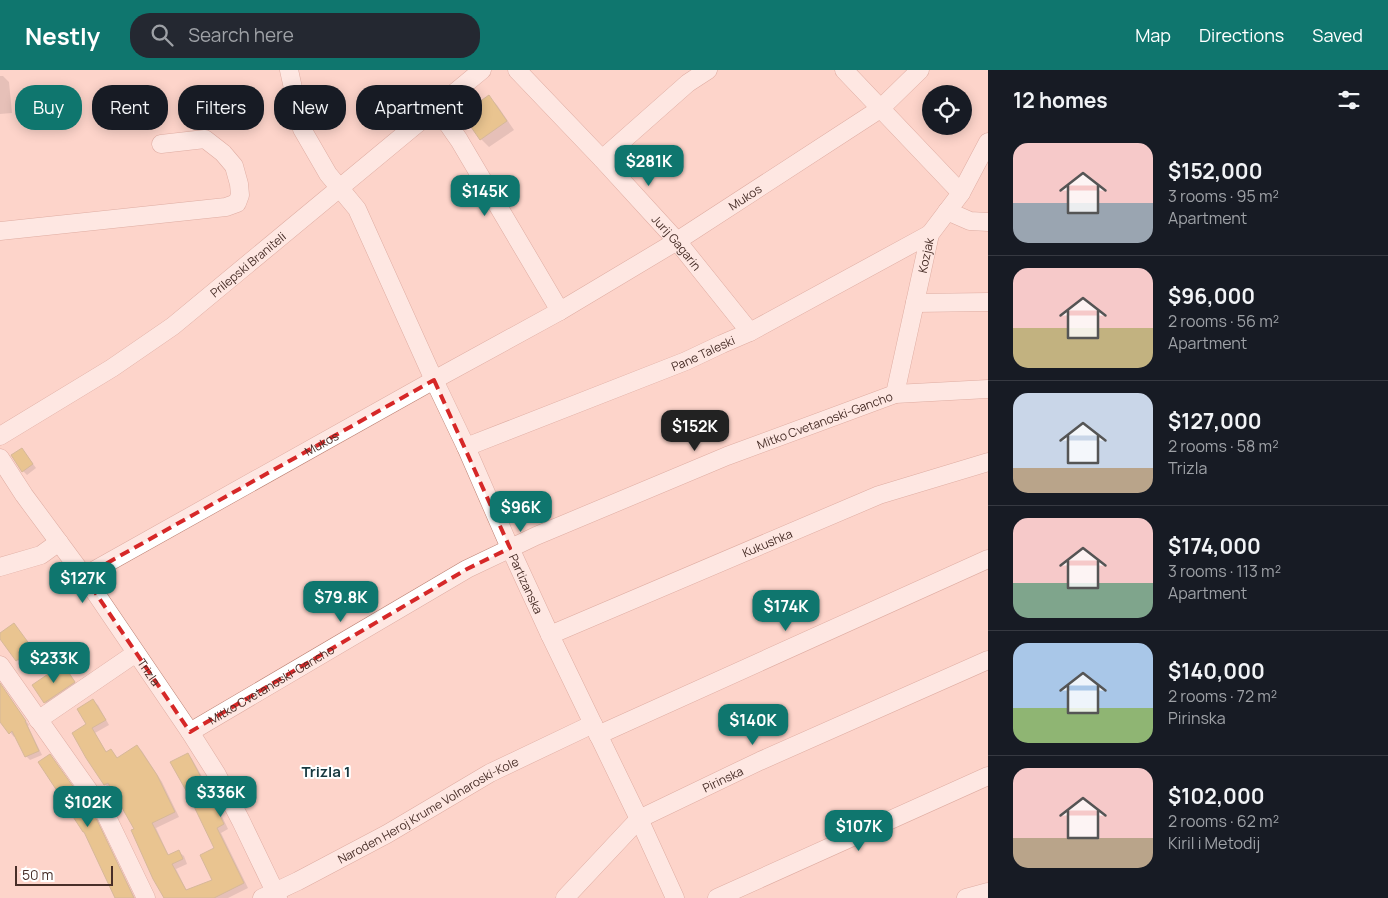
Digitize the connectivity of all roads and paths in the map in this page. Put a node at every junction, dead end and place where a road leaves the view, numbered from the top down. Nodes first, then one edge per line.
1 (289, 70) edge
2 (482, 70) edge
3 (517, 70) edge
4 (708, 70) edge
5 (844, 70) edge
6 (920, 70) edge
7 (463, 85) edge
8 (880, 109) junction
9 (409, 130) edge
10 (452, 130) edge
11 (162, 144) dead end
12 (986, 150) edge
13 (602, 159) junction
14 (339, 189) junction
15 (961, 193) junction
16 (947, 211) junction
17 (988, 222) edge
18 (0, 231) edge
19 (930, 234) junction
20 (677, 241) junction
21 (988, 302) edge
22 (915, 303) junction
23 (560, 310) junction
24 (750, 332) junction
25 (434, 380) junction
26 (988, 388) edge
27 (895, 394) junction
28 (0, 436) edge
29 (466, 447) junction
30 (0, 458) edge
31 (988, 462) edge
32 (59, 542) junction
33 (510, 548) junction
34 (988, 559) edge
35 (0, 567) edge
36 (84, 576) junction
37 (550, 635) junction
38 (136, 653) junction
39 (988, 660) edge
40 (0, 665) edge
41 (38, 720) junction
42 (595, 729) junction
43 (190, 732) junction
44 (988, 776) edge
45 (639, 819) junction
46 (988, 892) edge
47 (272, 896) edge
48 (146, 898) edge
49 (565, 898) edge
50 (675, 898) edge
51 (717, 898) edge
52 (966, 898) edge

1 - 14 street, Partizanska
2 - 7 street, Prilepski Braniteli
3 - 13 street, Jurij Gagarin
4 - 13 street
5 - 8 street
6 - 8 street, Mukos
8 - 15 street
8 - 20 street, Mukos
9 - 14 street, Prilepski Braniteli
10 - 23 street
11 - 18 street
12 - 15 street, Kozjak
13 - 20 street, Jurij Gagarin
14 - 25 street, Partizanska
14 - 28 street, Prilepski Braniteli
15 - 16 street, Kozjak
16 - 17 street
16 - 19 street, Kozjak
19 - 22 street, Kozjak
19 - 24 street, Pane Taleski
20 - 23 street, Mukos
20 - 24 street, Jurij Gagarin
21 - 22 street
22 - 27 street, Kozjak
23 - 25 street, Mukos
24 - 29 street, Pane Taleski
25 - 29 street, Partizanska
25 - 36 street, Mukos
26 - 27 street, Mitko Cvetanoski-Gancho
27 - 33 street, Mitko Cvetanoski-Gancho
29 - 33 street, Partizanska
30 - 32 street, Trizla
31 - 37 street, Kukushka
32 - 35 street
32 - 36 street, Trizla
33 - 37 street, Partizanska
33 - 43 street, Mitko Cvetanoski-Gancho
34 - 42 street, Naroden Heroj Krume Volnaroski-Kole
36 - 38 street, Trizla
37 - 42 street, Partizanska
38 - 41 street
38 - 43 street, Trizla
39 - 45 street, Pirinska
40 - 41 street
41 - 48 street
42 - 45 street, Partizanska
42 - 47 street, Naroden Heroj Krume Volnaroski-Kole
43 - 47 street, Trizla
44 - 51 street
45 - 49 street, Pirinska
45 - 50 street, Partizanska
46 - 52 street

